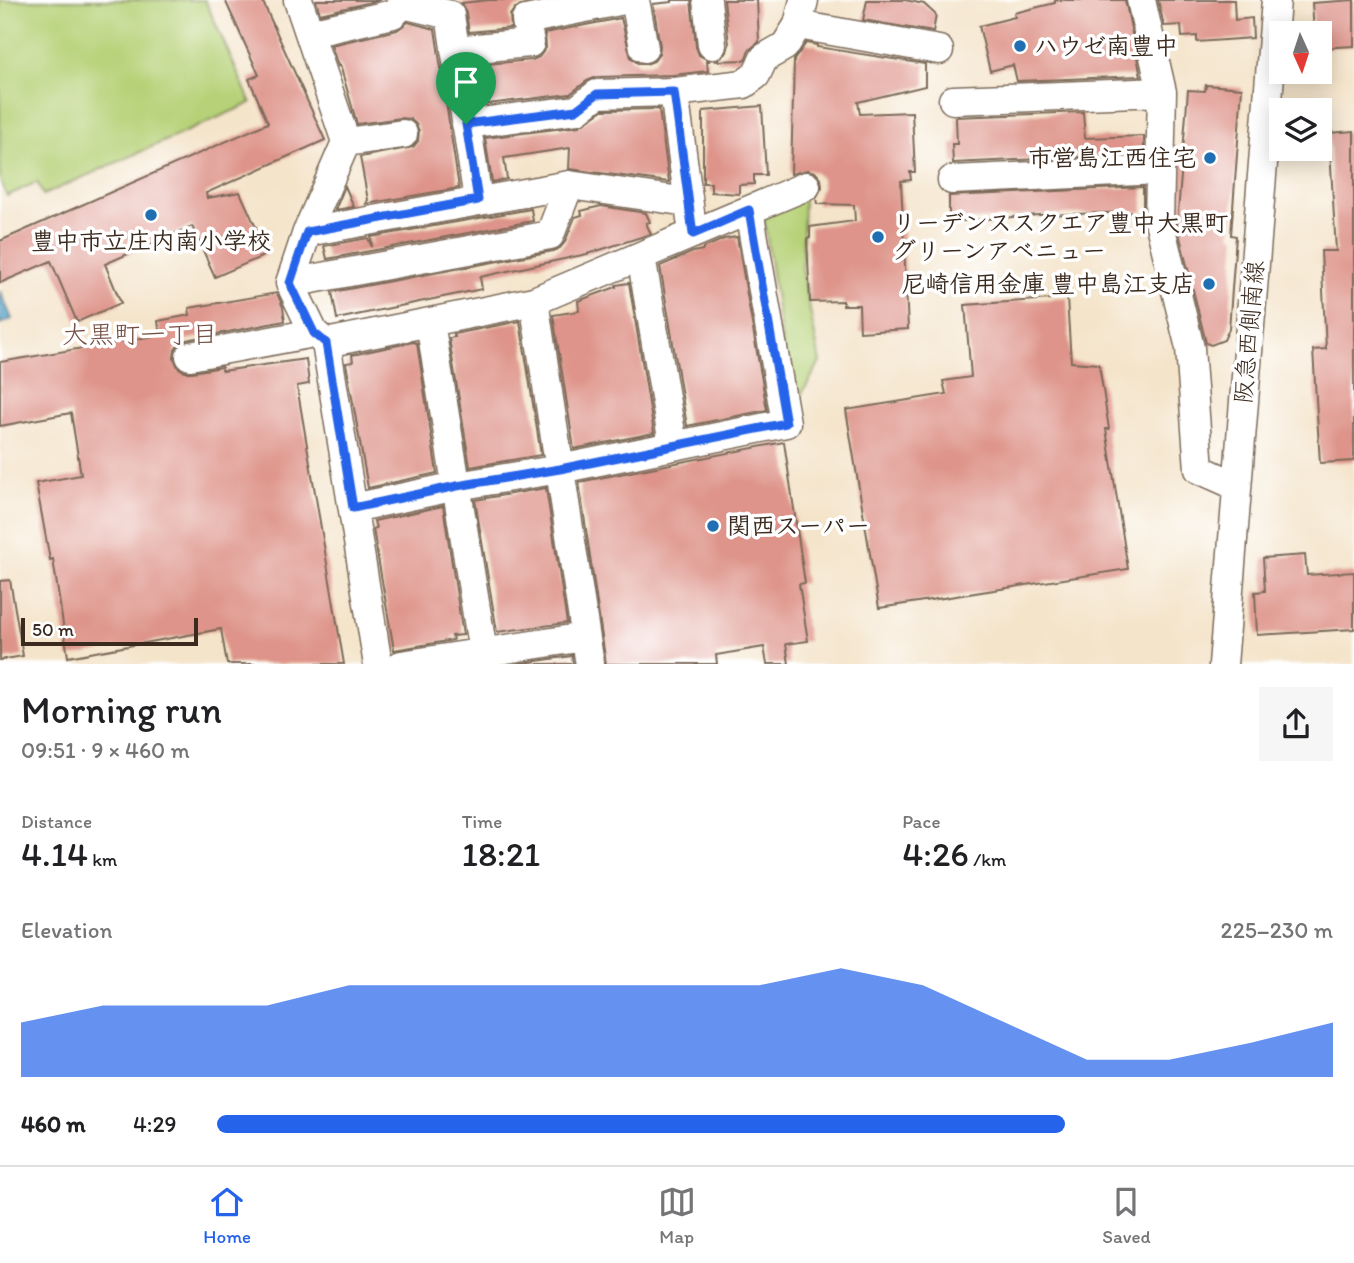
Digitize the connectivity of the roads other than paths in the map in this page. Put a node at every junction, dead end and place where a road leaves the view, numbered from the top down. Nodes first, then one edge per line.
1 (298, 0) edge
2 (624, 0) edge
3 (635, 0) edge
4 (707, 0) edge
5 (1141, 0) edge
6 (1276, 0) edge
7 (403, 2) edge
8 (556, 6) edge
9 (801, 12) edge
10 (310, 33) junction
11 (712, 45) dead end
12 (644, 48) dead end
13 (455, 50) junction
14 (939, 50) dead end
15 (674, 92) junction
16 (1162, 92) junction
17 (953, 100) dead end
18 (466, 124) junction
19 (403, 134) dead end
20 (346, 142) junction
21 (1160, 170) junction
22 (953, 180) dead end
23 (569, 185) junction
24 (806, 186) dead end
25 (478, 200) junction
26 (688, 202) junction
27 (749, 210) junction
28 (307, 232) junction
29 (693, 234) junction
30 (641, 256) junction
31 (290, 283) junction
32 (534, 301) junction
33 (430, 322) junction
34 (320, 338) junction
35 (190, 356) dead end
36 (673, 444) junction
37 (560, 469) junction
38 (457, 486) junction
39 (1237, 486) junction
40 (353, 508) junction
41 (585, 637) junction
42 (484, 659) edge
43 (379, 664) edge
44 (401, 664) edge
45 (590, 664) edge
46 (1223, 664) edge

1 - 10 street
2 - 8 street
3 - 12 street
4 - 11 street
5 - 16 street
6 - 39 street, 阪急西側南線
7 - 10 street
7 - 13 street
8 - 13 street
9 - 14 street
9 - 15 street
10 - 20 street
13 - 18 street
15 - 18 street
15 - 26 street
16 - 17 street
16 - 21 street
18 - 25 street
19 - 20 street
20 - 28 street
21 - 22 street
21 - 39 street
23 - 25 street
23 - 26 street
23 - 31 street
24 - 27 street
25 - 28 street
26 - 29 street
27 - 29 street
27 - 36 street
28 - 31 street
29 - 30 street
30 - 32 street
30 - 36 street
31 - 34 street
32 - 33 street
32 - 37 street
33 - 34 street
33 - 38 street
34 - 35 street
34 - 40 street
36 - 37 street
37 - 38 street
37 - 41 street
38 - 40 street
38 - 42 street
39 - 46 street, 阪急西側南線
40 - 43 street
41 - 42 street
41 - 45 street
42 - 44 street

